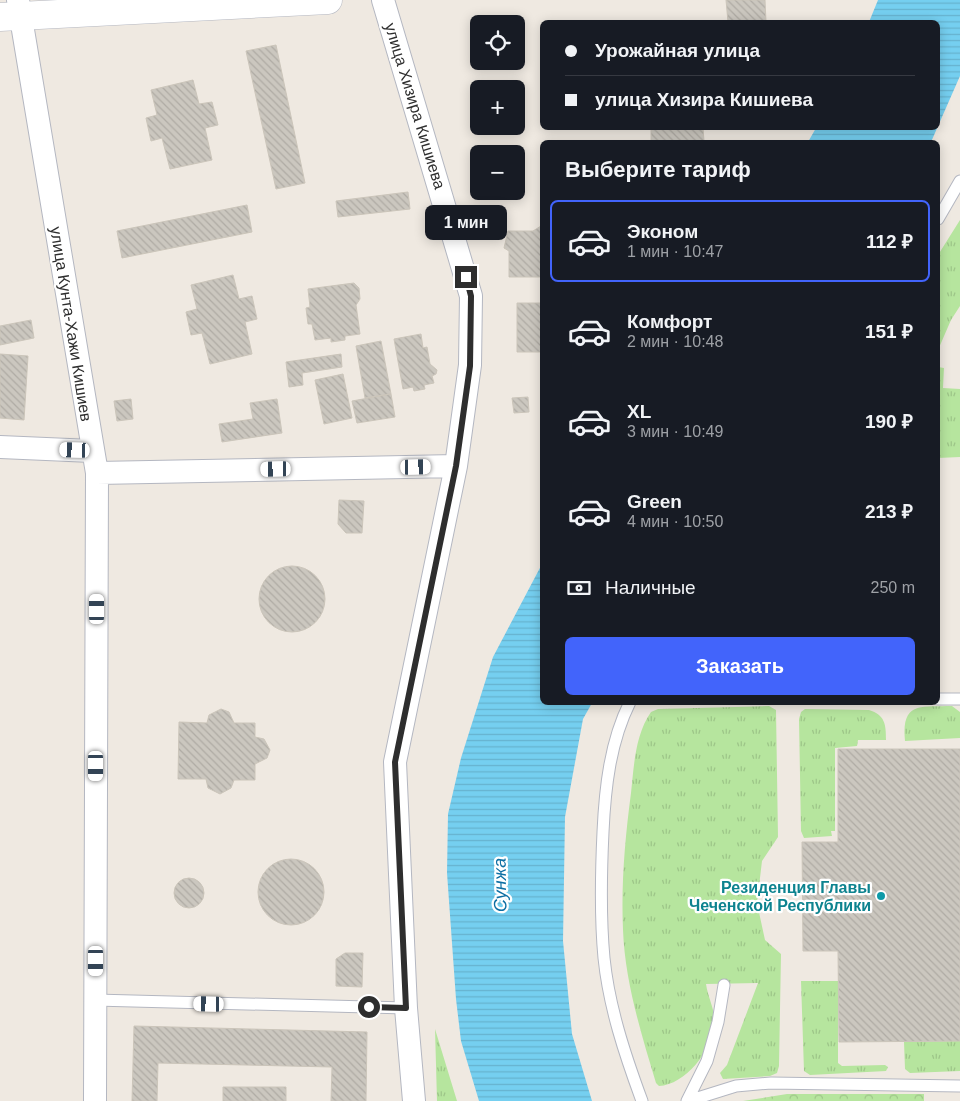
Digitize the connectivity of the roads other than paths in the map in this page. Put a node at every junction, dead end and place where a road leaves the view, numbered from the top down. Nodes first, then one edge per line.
1 (328, 0) edge
2 (384, 0) edge
3 (13, 11) edge
4 (960, 181) edge
5 (940, 216) edge
6 (0, 447) edge
7 (92, 451) junction
8 (456, 466) junction
9 (97, 473) junction
10 (940, 699) edge
11 (960, 699) edge
12 (629, 705) edge
13 (724, 985) dead end
14 (95, 1000) junction
15 (406, 1008) junction
16 (960, 1086) edge
17 (95, 1101) edge
18 (414, 1101) edge
19 (642, 1101) edge
20 (687, 1101) edge

1 - 3 street
2 - 8 street, улица Хизира Кишиева
3 - 7 street, улица Кунта-Хажи Кишиев
4 - 5 lane
6 - 7 street
7 - 9 street, улица Кунта-Хажи Кишиев
8 - 9 street
8 - 15 street, улица Хизира Кишиева
9 - 14 street, улица Кунта-Хажи Кишиев
10 - 11 lane
12 - 19 lane
13 - 20 lane
14 - 15 lane
14 - 17 street, улица Кунта-Хажи Кишиев
15 - 18 street, улица Хизира Кишиева
16 - 20 lane

